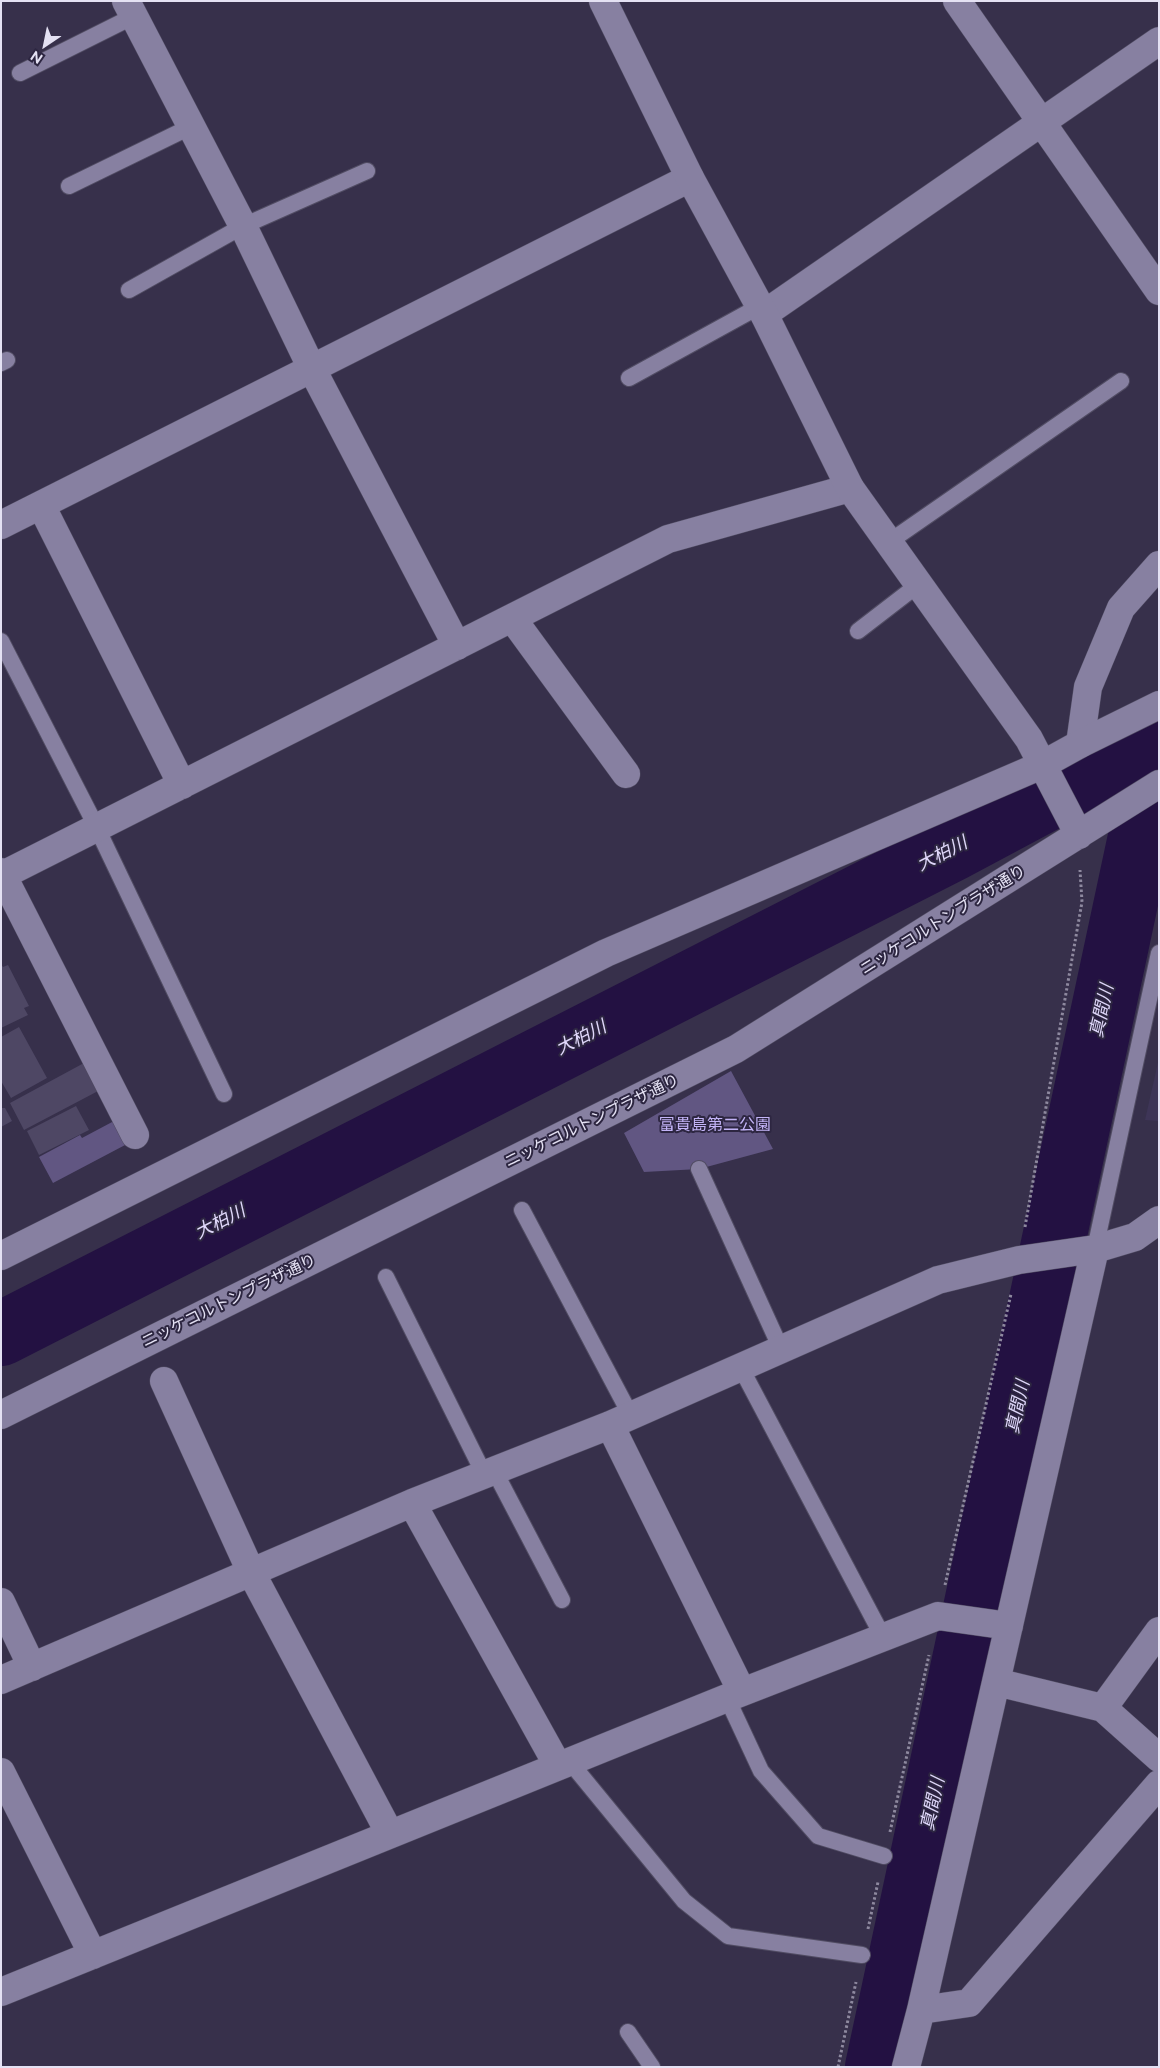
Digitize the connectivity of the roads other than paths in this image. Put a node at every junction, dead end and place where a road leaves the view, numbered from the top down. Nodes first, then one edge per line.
1 (603, 1) edge
2 (957, 1) edge
3 (130, 9) edge
4 (1159, 41) edge
5 (20, 73) dead end
6 (1040, 122) junction
7 (190, 127) junction
8 (367, 171) dead end
9 (690, 178) junction
10 (69, 186) dead end
11 (242, 226) junction
12 (129, 290) dead end
13 (1159, 291) edge
14 (762, 310) junction
15 (312, 369) junction
16 (629, 378) dead end
17 (1121, 381) dead end
18 (850, 488) junction
19 (41, 505) junction
20 (1, 525) edge
21 (888, 542) junction
22 (1159, 565) edge
23 (919, 584) junction
24 (512, 618) junction
25 (858, 631) dead end
26 (1, 641) edge
27 (457, 646) junction
28 (1159, 705) edge
29 (1083, 742) junction
30 (1042, 765) junction
31 (626, 774) dead end
32 (1159, 784) edge
33 (182, 785) junction
34 (98, 828) junction
35 (1078, 835) junction
36 (2, 875) edge
37 (1159, 953) edge
38 (224, 1094) dead end
39 (135, 1135) dead end
40 (699, 1169) dead end
41 (522, 1210) dead end
42 (1159, 1220) edge
43 (1095, 1249) junction
44 (1, 1256) edge
45 (386, 1277) dead end
46 (781, 1348) junction
47 (740, 1368) junction
48 (164, 1381) dead end
49 (1, 1415) edge
50 (621, 1420) junction
51 (489, 1472) junction
52 (412, 1503) junction
53 (251, 1572) junction
54 (562, 1600) dead end
55 (1, 1602) edge
56 (1009, 1626) junction
57 (1159, 1631) edge
58 (883, 1638) junction
59 (32, 1667) junction
60 (1, 1680) edge
61 (996, 1682) junction
62 (735, 1695) junction
63 (1103, 1708) junction
64 (1159, 1758) edge
65 (564, 1764) junction
66 (1, 1772) edge
67 (1159, 1784) edge
68 (390, 1834) junction
69 (884, 1856) road end
70 (93, 1955) junction
71 (862, 1955) road end
72 (1, 1992) edge
73 (921, 2010) junction
74 (628, 2032) dead end
75 (652, 2067) edge
76 (906, 2067) edge

1 - 9 street
2 - 6 street
3 - 5 lane
3 - 7 street
4 - 6 street
6 - 13 street
6 - 14 street
7 - 10 lane
7 - 11 street
8 - 11 lane
9 - 14 street
9 - 15 street
11 - 12 lane
11 - 15 street
14 - 16 lane
14 - 18 street
15 - 19 street
15 - 27 street
17 - 21 lane
18 - 21 street
18 - 24 street
19 - 20 street
19 - 33 street
21 - 23 street
22 - 29 street
23 - 25 lane
23 - 30 street
24 - 27 street
24 - 31 street
26 - 34 lane
27 - 33 street
28 - 29 street
29 - 30 street
30 - 35 street
30 - 44 street
32 - 35 street, ニッケコルトンプラザ通り
33 - 34 street
34 - 36 street
34 - 38 lane
35 - 49 street, ニッケコルトンプラザ通り
36 - 39 street
37 - 43 lane
40 - 46 lane
41 - 50 lane
42 - 43 street
43 - 46 street
43 - 56 street
45 - 51 lane
46 - 47 street
47 - 50 street
47 - 58 lane
48 - 53 street
50 - 51 street
50 - 62 street
51 - 52 street
51 - 54 lane
52 - 53 street
52 - 65 street
53 - 59 street
53 - 68 street
55 - 59 street
56 - 58 street
56 - 61 street
57 - 63 street
58 - 62 street
59 - 60 street
61 - 63 street
61 - 73 street
62 - 65 street
62 - 69 lane
63 - 64 street
65 - 68 street
65 - 71 lane
66 - 70 street
67 - 73 street
68 - 70 street
70 - 72 street
73 - 76 street
74 - 75 lane

